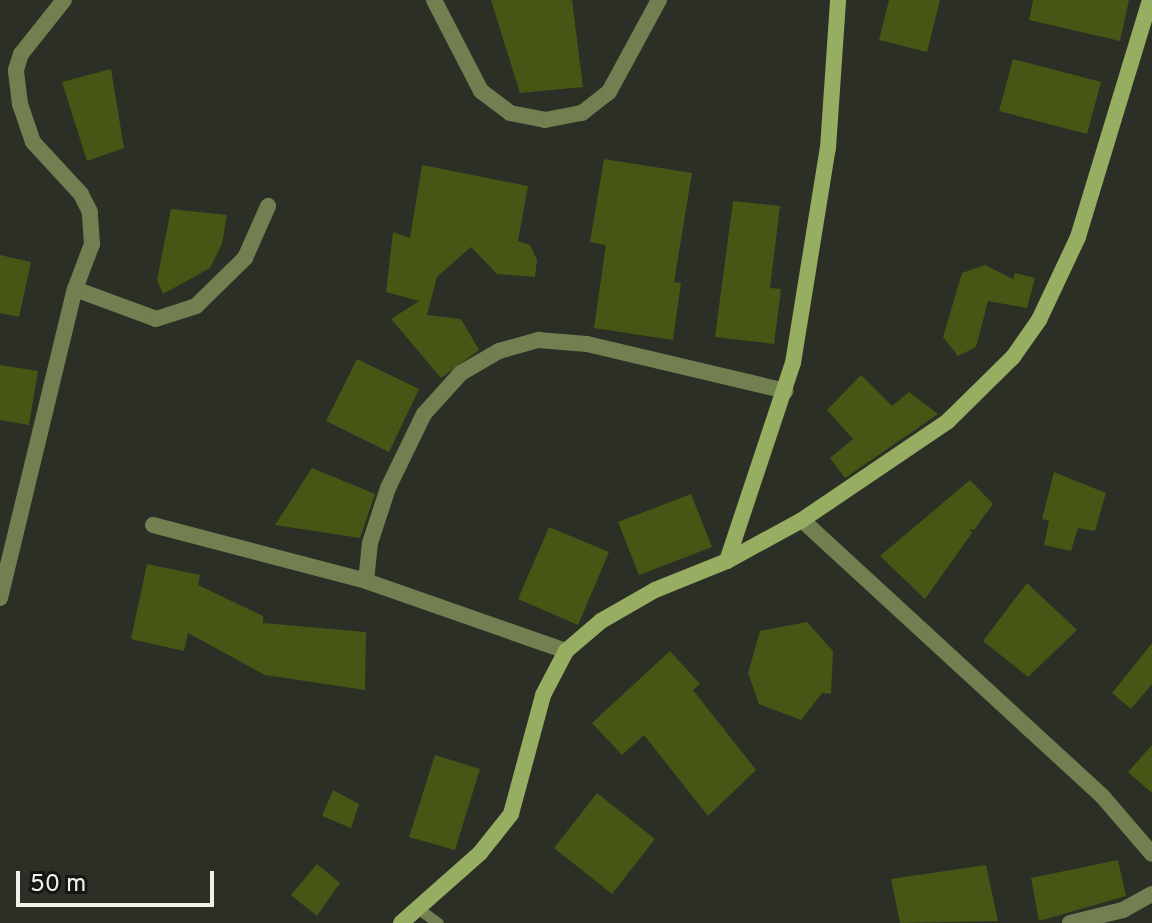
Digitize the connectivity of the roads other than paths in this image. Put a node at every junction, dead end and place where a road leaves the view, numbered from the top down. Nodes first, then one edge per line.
1 (64, 0) edge
2 (434, 0) edge
3 (659, 0) edge
4 (838, 0) edge
5 (1150, 0) edge
6 (268, 206) dead end
7 (75, 289) junction
8 (786, 391) junction
9 (802, 520) junction
10 (153, 525) dead end
11 (727, 561) junction
12 (366, 581) junction
13 (0, 598) edge
14 (566, 651) junction
15 (1152, 854) edge
16 (1152, 894) edge
17 (416, 907) junction
18 (401, 923) edge
19 (438, 923) edge
20 (1070, 923) edge

1 - 7 street
2 - 3 street
4 - 8 street
5 - 9 street
6 - 7 street
7 - 13 street
8 - 11 street
8 - 12 street
9 - 11 street
9 - 15 street
10 - 12 street
11 - 14 street
12 - 14 street
14 - 17 street
16 - 20 street
17 - 18 street
17 - 19 lane

